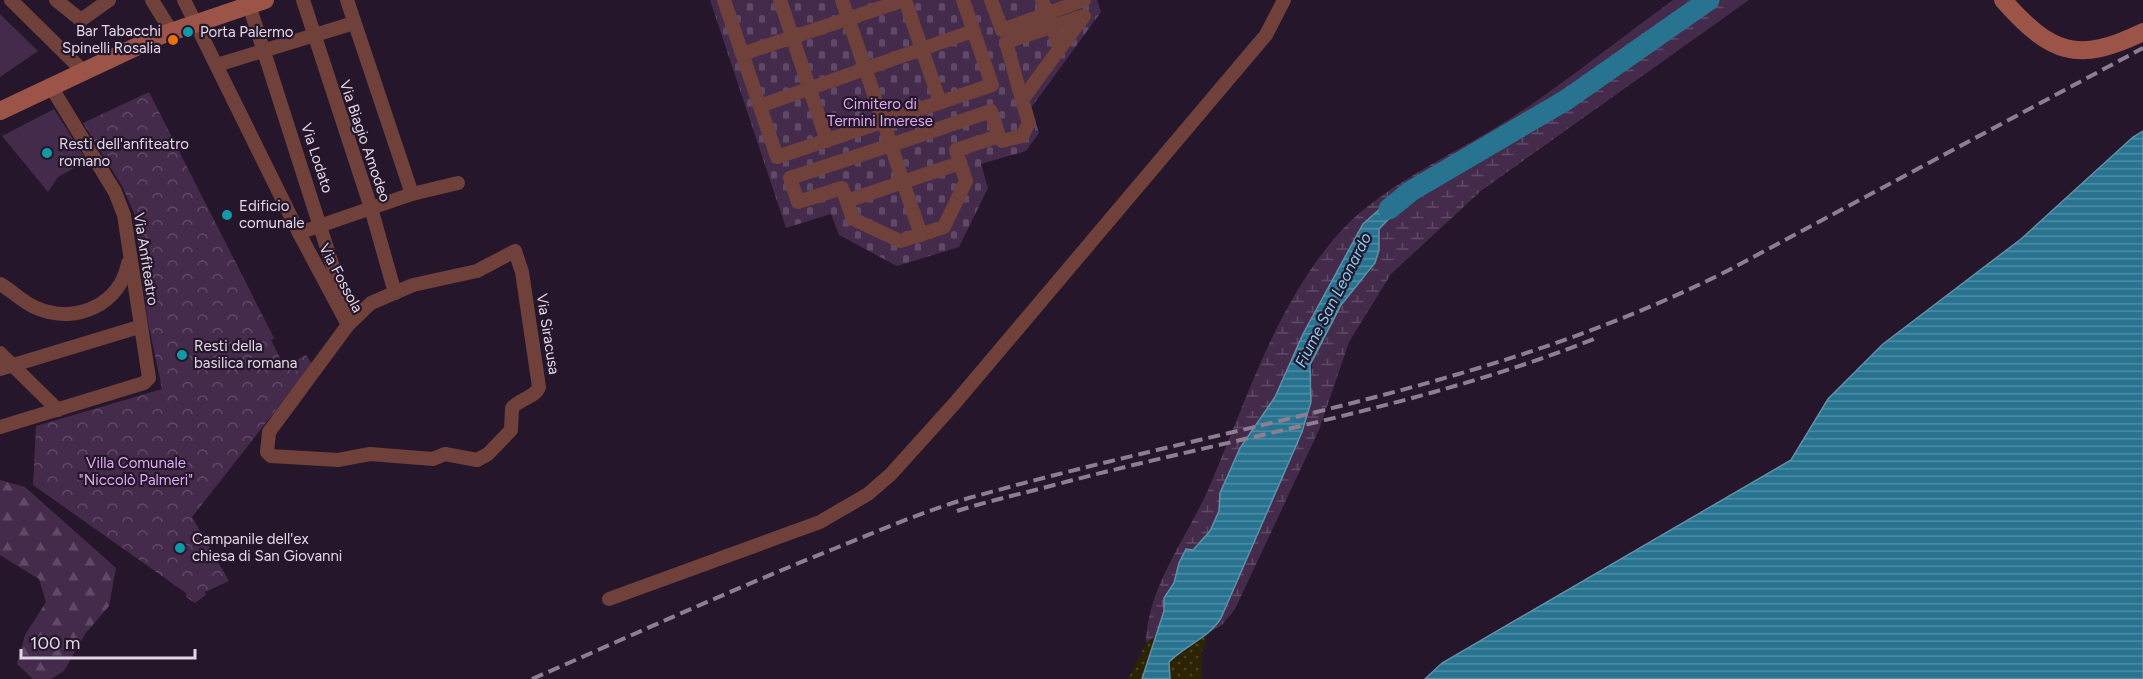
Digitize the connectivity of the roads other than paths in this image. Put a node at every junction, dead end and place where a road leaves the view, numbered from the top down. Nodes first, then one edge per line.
1 (11, 0) edge
2 (56, 0) edge
3 (109, 0) edge
4 (152, 0) edge
5 (303, 0) edge
6 (347, 0) edge
7 (780, 0) edge
8 (842, 0) edge
9 (904, 0) edge
10 (963, 0) edge
11 (991, 0) edge
12 (1042, 0) edge
13 (1084, 0) edge
14 (1284, 0) edge
15 (2003, 0) edge
16 (728, 1) edge
17 (186, 3) edge
18 (257, 3) edge
19 (848, 19) junction
20 (1050, 20) junction
21 (196, 22) junction
22 (354, 23) junction
23 (167, 25) junction
24 (973, 31) junction
25 (2143, 32) edge
26 (314, 35) junction
27 (792, 38) junction
28 (1060, 48) junction
29 (922, 49) junction
30 (264, 50) junction
31 (742, 54) junction
32 (217, 65) junction
33 (866, 69) junction
34 (82, 70) junction
35 (50, 85) junction
36 (809, 88) junction
37 (1022, 100) junction
38 (940, 102) junction
39 (760, 106) junction
40 (0, 111) edge
41 (884, 122) junction
42 (999, 136) junction
43 (827, 141) junction
44 (891, 145) junction
45 (960, 163) junction
46 (903, 182) junction
47 (458, 183) dead end
48 (412, 194) junction
49 (847, 201) junction
50 (371, 208) junction
51 (321, 225) junction
52 (299, 233) junction
53 (921, 235) junction
54 (129, 258) junction
55 (0, 284) edge
56 (395, 292) junction
57 (349, 324) junction
58 (140, 327) junction
59 (0, 353) edge
60 (6, 366) edge
61 (58, 410) junction
62 (0, 427) edge
63 (432, 459) joint
64 (609, 599) dead end

1 - 34 street
2 - 3 street
4 - 23 street
5 - 26 street, Via Biagio Amodeo
6 - 22 street
7 - 27 street
8 - 19 street
9 - 19 street
9 - 29 street
10 - 24 street
11 - 20 street
12 - 20 street
13 - 20 street
14 - 64 street
15 - 25 street
16 - 31 street
17 - 21 street, Via Fossola
17 - 23 street
18 - 21 street
18 - 30 street, Via Lodato
19 - 27 street
19 - 33 street
20 - 28 street
20 - 28 street
20 - 37 street
21 - 23 street
21 - 32 street, Via Fossola
22 - 26 street
22 - 48 street
23 - 34 street
24 - 29 street
24 - 38 street
26 - 30 street
26 - 50 street, Via Biagio Amodeo
27 - 31 street
27 - 36 street
28 - 37 street
29 - 33 street
29 - 38 street
30 - 32 street
30 - 51 street, Via Lodato
31 - 39 street
32 - 52 street, Via Fossola
33 - 36 street
33 - 41 street
34 - 35 street
35 - 40 street
35 - 54 street, Via Anfiteatro
36 - 39 street
36 - 43 street
37 - 42 street
38 - 41 street
39 - 43 street
41 - 43 street
41 - 44 street
42 - 44 street
42 - 45 street
44 - 46 street
44 - 49 street
45 - 46 street
45 - 53 street
46 - 49 street
46 - 53 street
47 - 48 street
48 - 50 street
49 - 53 street
50 - 51 street
50 - 56 street, Via Biagio Amodeo
51 - 52 street
51 - 57 street, Via Lodato
52 - 57 street, Via Fossola
54 - 55 street
54 - 58 street, Via Anfiteatro
56 - 57 street
56 - 63 street, Via Siracusa
57 - 63 street, Via Fossola
58 - 60 street
58 - 61 street, Via Anfiteatro
59 - 60 street
60 - 61 street
61 - 62 street

